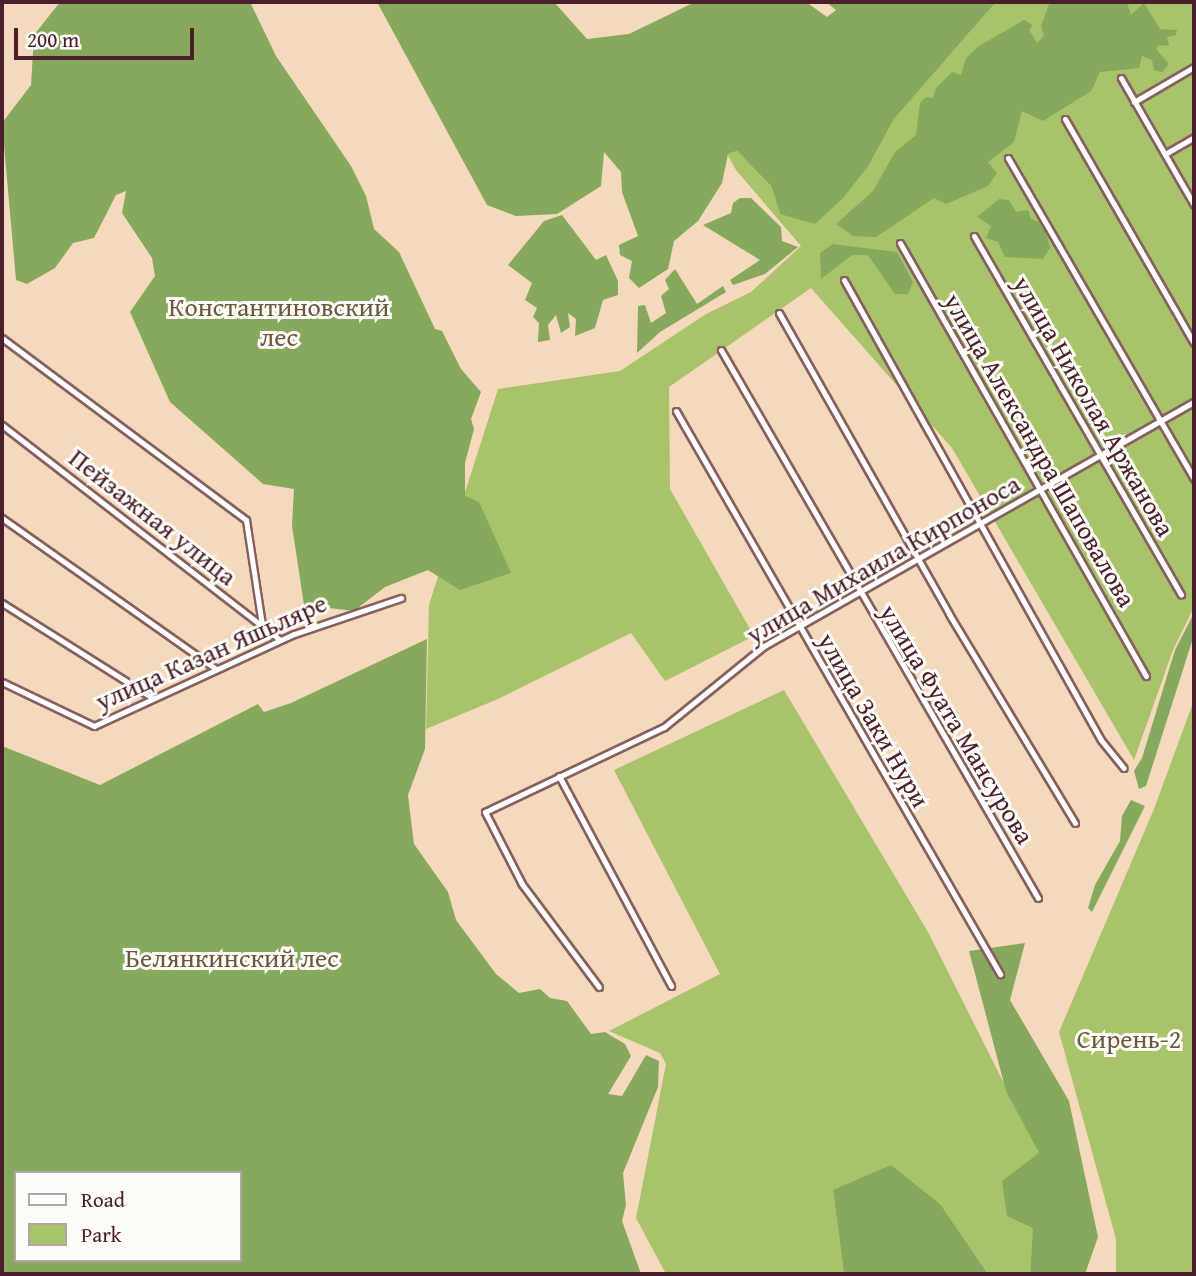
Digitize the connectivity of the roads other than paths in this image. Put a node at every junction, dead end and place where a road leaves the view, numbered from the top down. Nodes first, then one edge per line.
1 (1194, 67) edge
2 (1121, 78) dead end
3 (1134, 102) junction
4 (1065, 119) dead end
5 (1194, 137) edge
6 (1165, 154) junction
7 (1008, 158) dead end
8 (1194, 205) edge
9 (974, 236) dead end
10 (900, 243) dead end
11 (844, 280) dead end
12 (779, 313) dead end
13 (2, 338) edge
14 (1194, 343) edge
15 (720, 350) dead end
16 (1194, 402) edge
17 (676, 411) dead end
18 (1160, 421) junction
19 (2, 425) edge
20 (1101, 455) junction
21 (1194, 479) edge
22 (1040, 489) junction
23 (2, 518) edge
24 (978, 525) junction
25 (918, 558) junction
26 (858, 593) junction
27 (1181, 594) dead end
28 (401, 598) dead end
29 (2, 603) edge
30 (262, 625) junction
31 (798, 626) junction
32 (280, 640) junction
33 (215, 668) junction
34 (1146, 676) dead end
35 (2, 682) edge
36 (151, 697) junction
37 (1124, 768) dead end
38 (559, 776) junction
39 (1075, 823) dead end
40 (1038, 898) dead end
41 (1000, 974) dead end
42 (671, 986) dead end
43 (600, 987) dead end

1 - 3 street
2 - 3 street
3 - 6 street
4 - 14 street
5 - 6 street
6 - 8 street
7 - 18 street
9 - 20 street, улица Николая Аржанова
10 - 22 street, улица Александра Шаповалова
11 - 24 street
12 - 25 street
13 - 30 street, улица Казан Яшьляре
15 - 26 street, улица Фуата Мансурова
16 - 18 street, улица Михаила Кирпоноса
17 - 31 street, улица Заки Нури
18 - 20 street, улица Михаила Кирпоноса
18 - 21 street
19 - 30 street, Пейзажная улица
20 - 22 street, улица Михаила Кирпоноса
20 - 27 street, улица Николая Аржанова
22 - 24 street, улица Михаила Кирпоноса
22 - 34 street, улица Александра Шаповалова
23 - 33 street
24 - 25 street, улица Михаила Кирпоноса
24 - 37 street
25 - 26 street, улица Михаила Кирпоноса
25 - 39 street
26 - 31 street, улица Михаила Кирпоноса
26 - 40 street, улица Фуата Мансурова
28 - 32 street, улица Казан Яшьляре
29 - 36 street
30 - 32 street, Пейзажная улица
31 - 38 street, улица Михаила Кирпоноса
31 - 41 street, улица Заки Нури
32 - 33 street, улица Казан Яшьляре
33 - 36 street, улица Казан Яшьляре
35 - 36 street, улица Казан Яшьляре
38 - 42 street
38 - 43 street, улица Михаила Кирпоноса

